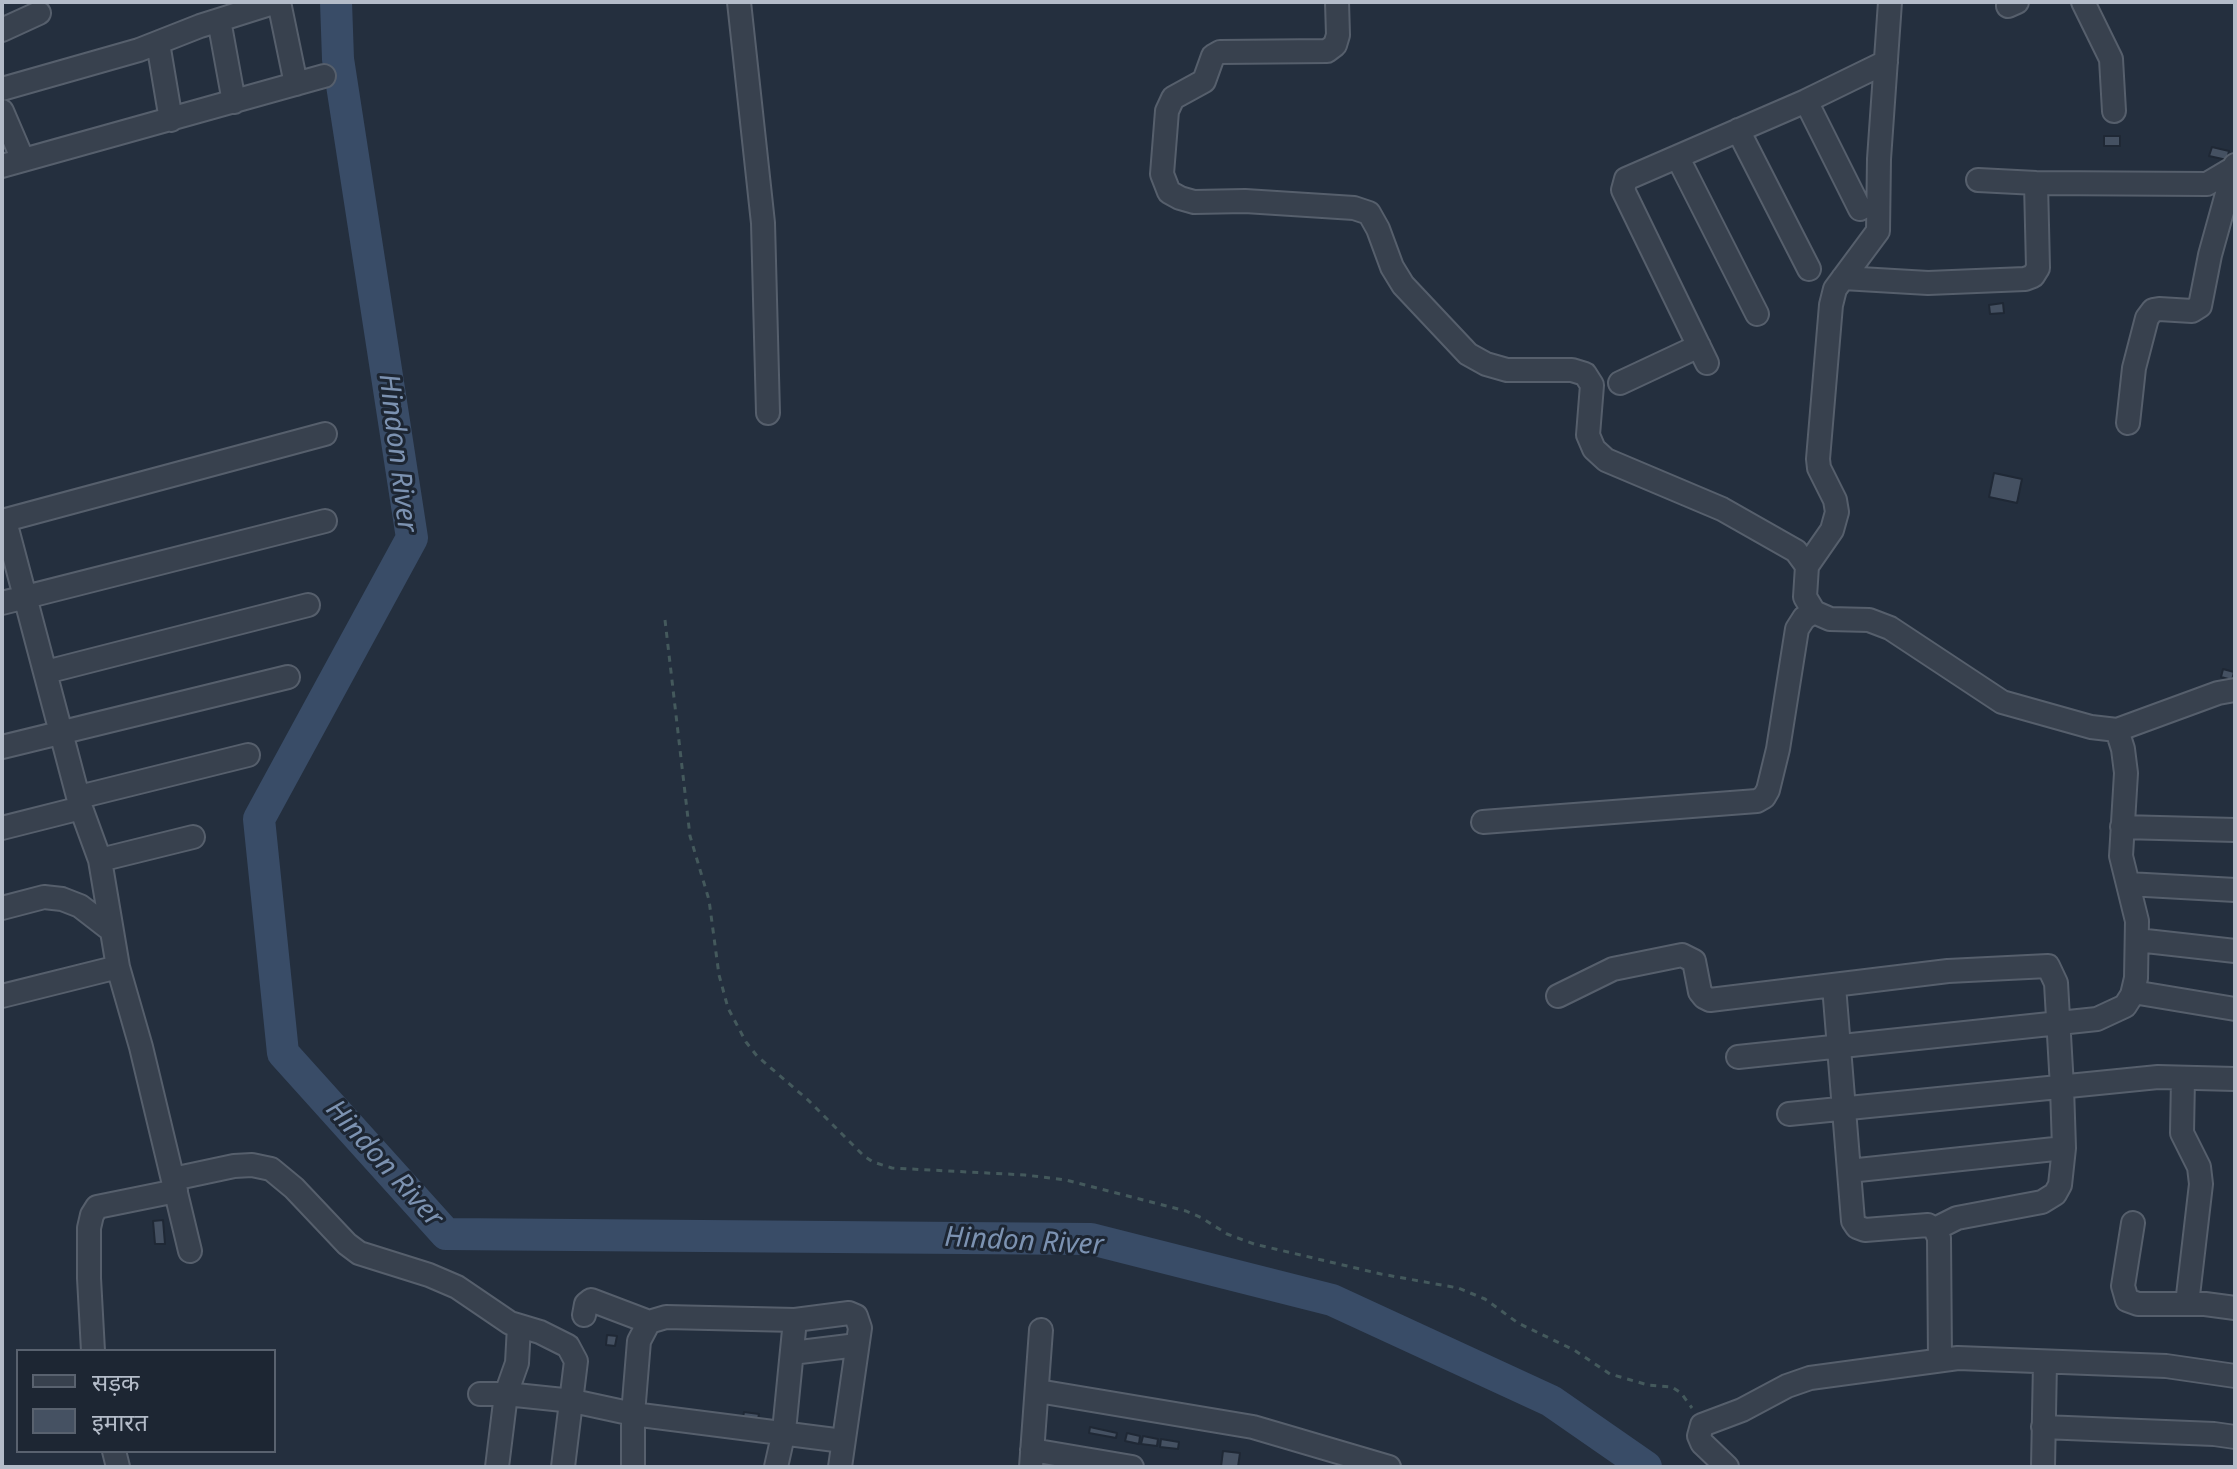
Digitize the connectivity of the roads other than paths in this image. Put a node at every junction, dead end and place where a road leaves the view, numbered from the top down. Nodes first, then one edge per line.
1 (278, 2) edge
2 (739, 2) edge
3 (1337, 2) edge
4 (1890, 2) edge
5 (2083, 2) edge
6 (39, 13) dead end
7 (219, 20) junction
8 (2, 30) edge
9 (158, 43) junction
10 (1886, 62) junction
11 (324, 76) dead end
12 (296, 84) junction
13 (2, 89) edge
14 (1806, 101) junction
15 (234, 102) junction
16 (2, 111) edge
17 (2114, 111) dead end
18 (171, 120) junction
19 (1738, 130) junction
20 (1678, 158) junction
21 (12, 163) edge
22 (2235, 167) edge
23 (1978, 180) dead end
24 (2036, 183) junction
25 (1860, 209) dead end
26 (1809, 269) dead end
27 (1843, 278) junction
28 (1757, 314) dead end
29 (1620, 383) dead end
30 (768, 413) dead end
31 (2128, 423) dead end
32 (325, 434) dead end
33 (4, 521) edge
34 (325, 521) dead end
35 (1807, 566) junction
36 (26, 596) junction
37 (2, 603) edge
38 (308, 605) dead end
39 (1814, 612) junction
40 (46, 672) junction
41 (288, 677) dead end
42 (2235, 690) edge
43 (2117, 730) junction
44 (60, 733) junction
45 (2, 747) edge
46 (248, 755) dead end
47 (80, 803) junction
48 (1483, 822) dead end
49 (2122, 827) junction
50 (2, 828) edge
51 (2235, 830) edge
52 (193, 837) dead end
53 (100, 860) junction
54 (2128, 884) junction
55 (2235, 890) edge
56 (2, 908) edge
57 (111, 930) junction
58 (2137, 940) junction
59 (2235, 951) edge
60 (118, 967) junction
61 (1834, 986) junction
62 (2133, 992) junction
63 (2, 996) edge
64 (1558, 996) dead end
65 (2235, 1009) edge
66 (2059, 1021) junction
67 (1839, 1047) junction
68 (1738, 1057) dead end
69 (2183, 1078) junction
70 (2235, 1079) edge
71 (2062, 1087) junction
72 (1844, 1108) junction
73 (1789, 1114) dead end
74 (2064, 1148) junction
75 (1849, 1171) junction
76 (174, 1185) junction
77 (2133, 1223) dead end
78 (1935, 1229) junction
79 (190, 1251) dead end
80 (2187, 1304) junction
81 (2235, 1308) edge
82 (584, 1315) dead end
83 (795, 1320) junction
84 (649, 1322) junction
85 (519, 1326) junction
86 (1041, 1330) dead end
87 (857, 1345) junction
88 (93, 1349) edge
89 (792, 1353) junction
90 (1940, 1360) junction
91 (2045, 1362) junction
92 (2235, 1376) edge
93 (1038, 1391) junction
94 (480, 1394) dead end
95 (506, 1394) junction
96 (573, 1401) junction
97 (633, 1414) junction
98 (2043, 1427) junction
99 (784, 1431) junction
100 (2235, 1437) edge
101 (843, 1441) junction
102 (1032, 1458) edge
103 (497, 1467) edge
104 (563, 1467) edge
105 (633, 1467) edge
106 (776, 1467) edge
107 (840, 1467) edge
108 (1132, 1467) edge
109 (1389, 1467) edge
110 (1727, 1467) edge
111 (2043, 1467) edge

1 - 7 street
1 - 12 street
2 - 30 street
3 - 35 street
4 - 10 street
5 - 17 street
6 - 8 street
7 - 9 street
7 - 15 street
9 - 13 street
9 - 18 street
10 - 14 street
10 - 27 street
11 - 12 street
12 - 15 street
14 - 19 street
14 - 25 street
15 - 18 street
16 - 21 street
18 - 21 street
19 - 20 street
19 - 26 street
20 - 28 street
20 - 29 street
22 - 24 street
22 - 31 street
23 - 24 street
24 - 27 street
27 - 35 street
32 - 33 street
33 - 36 street
34 - 36 street
35 - 39 street
36 - 37 street
36 - 40 street
38 - 40 street
39 - 43 street
39 - 48 street
40 - 44 street
41 - 44 street
42 - 43 street
43 - 49 street
44 - 45 street
44 - 47 street
46 - 47 street
47 - 50 street
47 - 53 street
49 - 51 street
49 - 54 street
52 - 53 street
53 - 57 street
54 - 55 street
54 - 58 street
56 - 57 street
57 - 60 street
58 - 59 street
58 - 62 street
60 - 63 street
60 - 76 street
61 - 64 street
61 - 66 street
61 - 67 street
62 - 65 street
62 - 66 street
66 - 67 street
66 - 71 street
67 - 68 street
67 - 72 street
69 - 70 street
69 - 71 street
69 - 80 street
71 - 72 street
71 - 74 street
72 - 73 street
72 - 75 street
74 - 75 street
74 - 78 street
75 - 78 street
76 - 79 street
76 - 85 street
76 - 88 street
77 - 80 street
78 - 90 street
80 - 81 street
82 - 84 street
83 - 84 street
83 - 87 street
83 - 89 street
84 - 97 street
85 - 95 street
85 - 96 street
86 - 93 street
87 - 89 street
87 - 101 street
89 - 99 street
90 - 91 street
90 - 110 street
91 - 92 street
91 - 98 street
93 - 102 street
93 - 109 street
94 - 95 street
95 - 96 street
95 - 103 street
96 - 97 street
96 - 104 street
97 - 99 street
97 - 105 street
98 - 100 street
98 - 111 street
99 - 101 street
99 - 106 street
101 - 107 street
102 - 108 street

